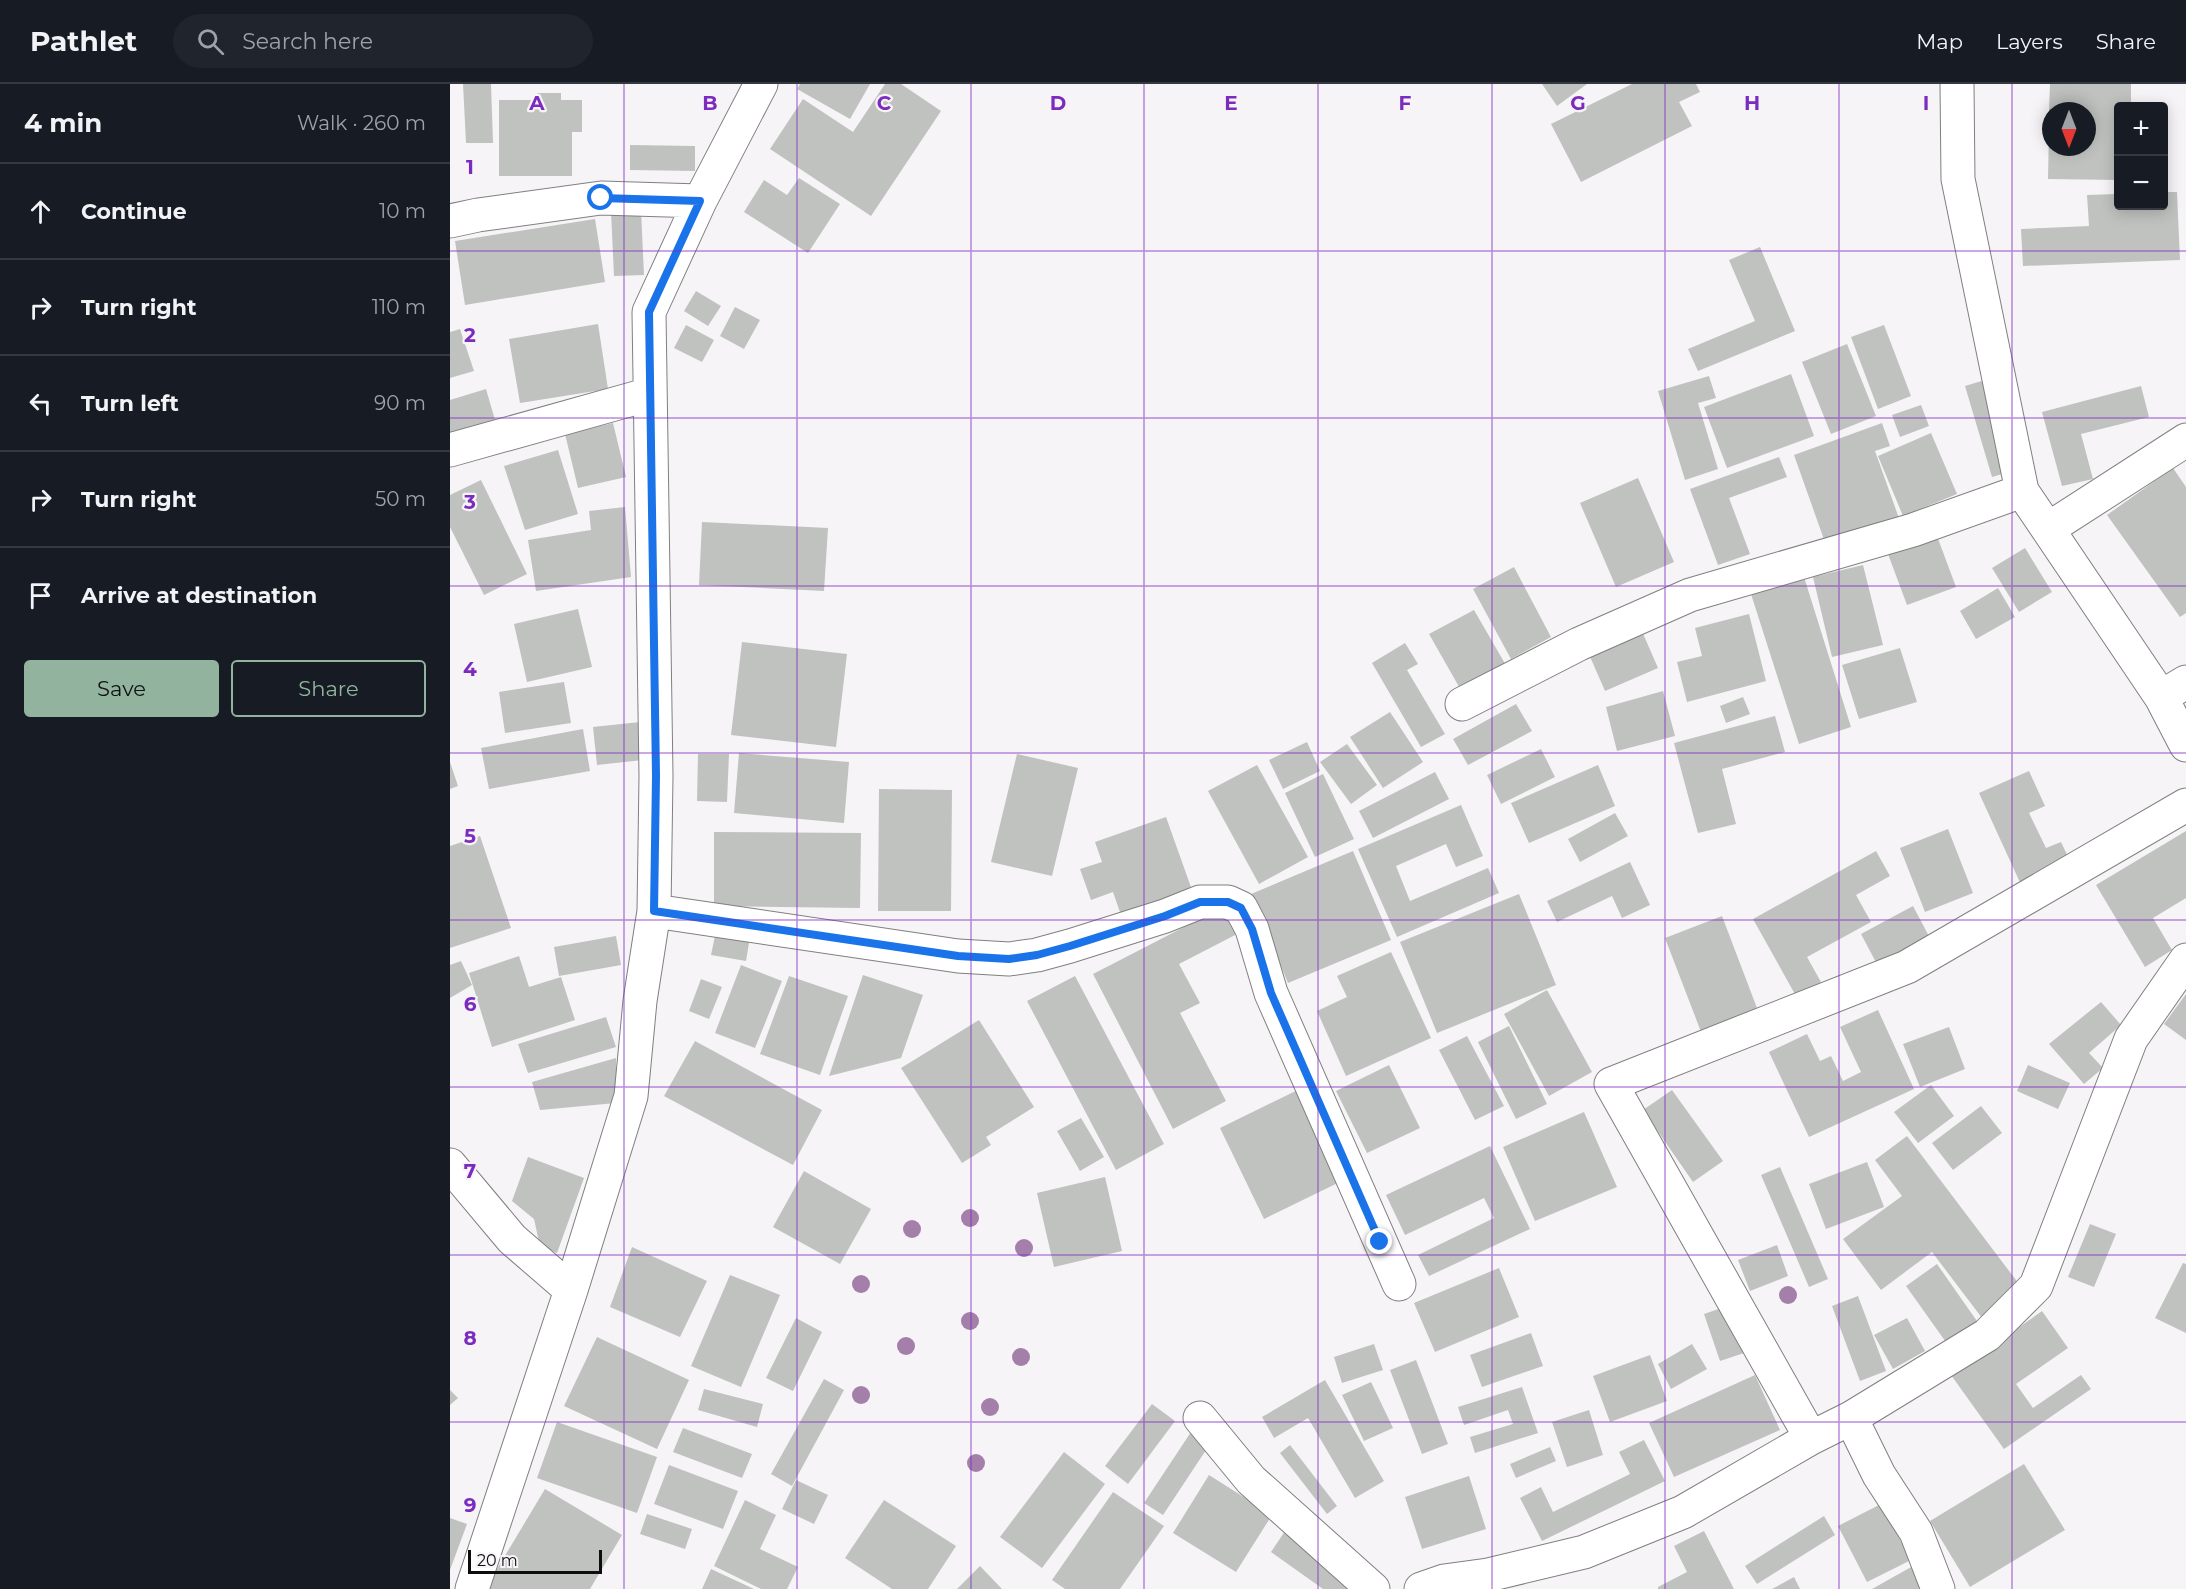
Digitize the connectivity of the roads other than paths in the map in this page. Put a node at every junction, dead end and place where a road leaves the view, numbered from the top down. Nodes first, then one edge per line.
1 (761, 84) edge
2 (1957, 84) edge
3 (700, 201) junction
4 (450, 221) edge
5 (650, 394) junction
6 (2186, 440) edge
7 (450, 450) edge
8 (2022, 491) junction
9 (2048, 529) junction
10 (2173, 689) edge
11 (1462, 704) dead end
12 (2186, 745) edge
13 (2186, 805) edge
14 (654, 911) junction
15 (2186, 960) edge
16 (450, 1165) edge
17 (1399, 1284) dead end
18 (571, 1290) junction
19 (1200, 1418) dead end
20 (1851, 1418) junction
21 (1811, 1438) junction
22 (1492, 1582) edge
23 (472, 1589) edge
24 (1372, 1589) edge
25 (1421, 1589) edge
26 (1938, 1589) edge

1 - 3 street
2 - 8 street
3 - 4 street
3 - 5 street
5 - 7 street
5 - 14 street
6 - 9 street
8 - 9 street
8 - 11 street
9 - 10 street
10 - 12 street
13 - 21 street
14 - 17 street
14 - 18 street
15 - 20 street
16 - 18 street
18 - 23 street
19 - 24 street
20 - 21 street
20 - 26 street
21 - 22 street
22 - 25 street

